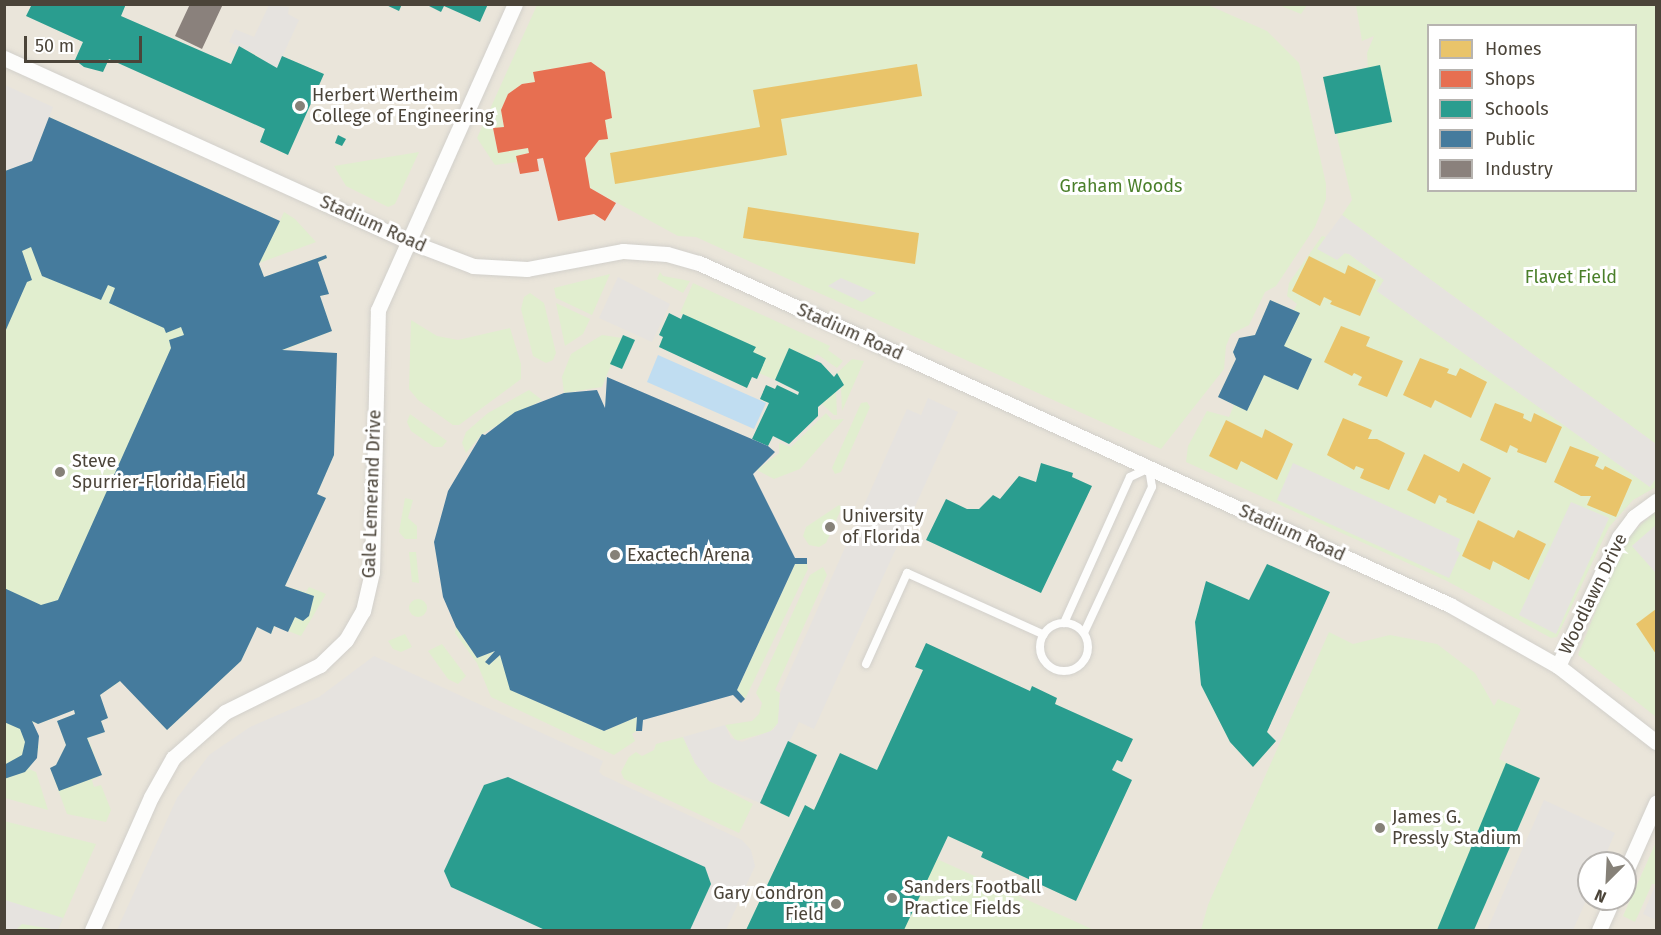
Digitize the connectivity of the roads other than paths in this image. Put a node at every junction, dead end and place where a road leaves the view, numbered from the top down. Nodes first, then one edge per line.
1 (515, 4) edge
2 (4, 58) edge
3 (408, 241) junction
4 (1149, 468) junction
5 (1656, 501) edge
6 (1064, 623) junction
7 (1084, 633) junction
8 (1044, 635) junction
9 (866, 664) dead end
10 (1558, 666) junction
11 (1656, 742) edge
12 (1656, 803) edge
13 (1635, 851) edge
14 (1608, 911) edge
15 (92, 930) edge
16 (1599, 930) edge

1 - 3 street, Gale Lemerand Drive
2 - 3 street, Stadium Road
3 - 4 street, Stadium Road
3 - 15 street, Gale Lemerand Drive
4 - 6 lane
4 - 7 lane
4 - 10 street, Stadium Road
5 - 10 street, Woodlawn Drive
6 - 7 lane
6 - 8 lane
7 - 8 lane
8 - 9 lane
10 - 11 street, Stadium Road
12 - 13 street
14 - 16 street

